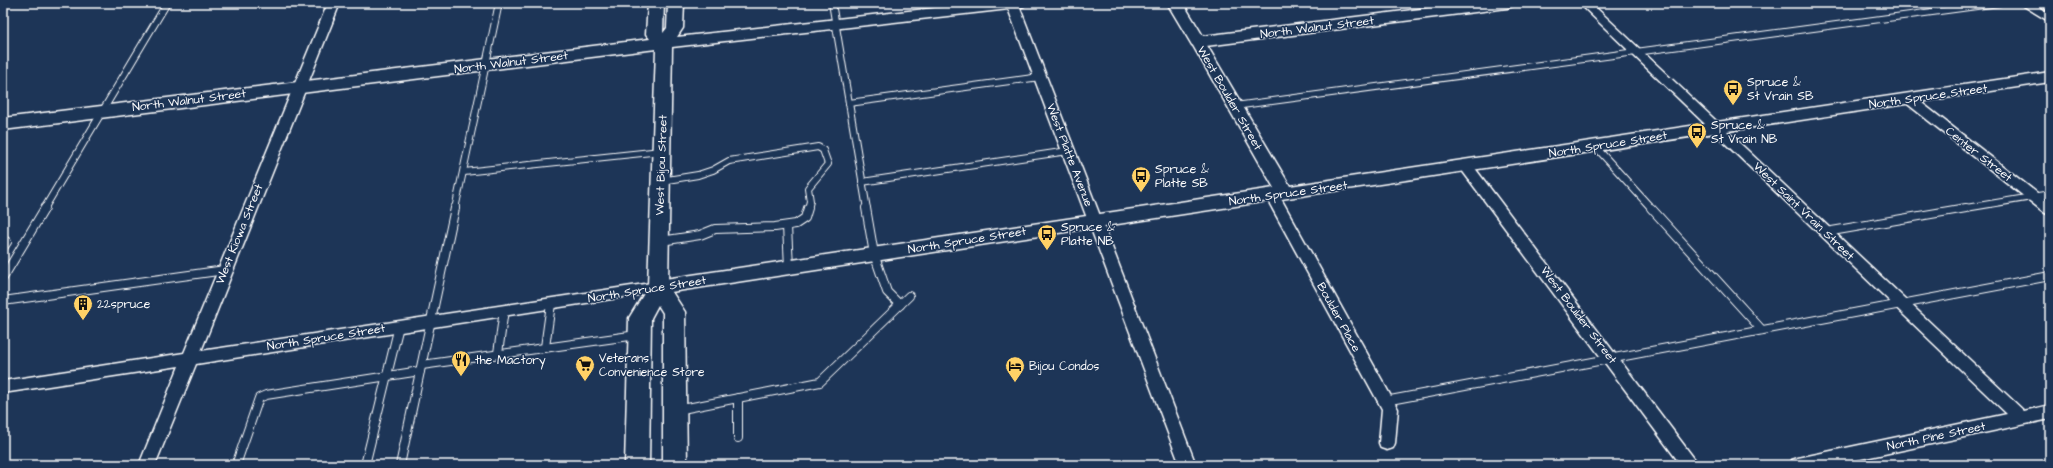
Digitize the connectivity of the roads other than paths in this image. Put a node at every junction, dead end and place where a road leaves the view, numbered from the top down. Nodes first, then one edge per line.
1 (167, 3) edge
2 (334, 3) edge
3 (499, 3) edge
4 (656, 3) edge
5 (676, 3) edge
6 (832, 3) edge
7 (1014, 3) edge
8 (1175, 3) edge
9 (1507, 3) edge
10 (1585, 3) edge
11 (1999, 3) edge
12 (2026, 3) edge
13 (2050, 19) edge
14 (836, 25) junction
15 (1198, 42) junction
16 (664, 43) junction
17 (1637, 53) junction
18 (485, 66) junction
19 (1040, 77) junction
20 (2050, 78) edge
21 (299, 87) junction
22 (1909, 99) junction
23 (849, 103) junction
24 (1235, 106) junction
25 (103, 111) junction
26 (3, 124) edge
27 (1716, 127) junction
28 (1595, 146) junction
29 (661, 151) junction
30 (1068, 151) junction
31 (1466, 166) junction
32 (464, 172) junction
33 (660, 181) junction
34 (862, 182) junction
35 (1279, 194) junction
36 (2050, 194) edge
37 (2034, 197) junction
38 (2050, 210) edge
39 (1096, 221) junction
40 (788, 226) junction
41 (1826, 232) junction
42 (3, 239) edge
43 (659, 241) junction
44 (3, 248) edge
45 (874, 254) junction
46 (789, 268) junction
47 (225, 270) junction
48 (2050, 276) edge
49 (3, 278) edge
50 (658, 287) junction
51 (909, 296) dead end
52 (3, 301) edge
53 (551, 304) junction
54 (1902, 304) junction
55 (900, 305) junction
56 (504, 310) junction
57 (431, 322) junction
58 (399, 326) junction
59 (1762, 330) junction
60 (641, 334) junction
61 (546, 347) junction
62 (498, 353) junction
63 (189, 358) junction
64 (1610, 358) junction
65 (421, 368) junction
66 (386, 376) junction
67 (3, 387) edge
68 (738, 398) junction
69 (1385, 400) junction
70 (674, 411) junction
71 (2050, 412) edge
72 (2022, 419) junction
73 (738, 438) dead end
74 (1387, 443) dead end
75 (147, 465) edge
76 (236, 465) edge
77 (365, 465) edge
78 (400, 465) edge
79 (637, 465) edge
80 (675, 465) edge
81 (1188, 465) edge
82 (1691, 465) edge
83 (1798, 465) edge

1 - 25 lane
2 - 21 street, West Kiowa Street
3 - 18 lane
4 - 16 main road
5 - 16 main road
6 - 14 lane
7 - 14 main road, North Walnut Street
7 - 19 street, West Platte Avenue
8 - 15 main road, West Boulder Street
9 - 15 main road, North Walnut Street
10 - 17 street, West Saint Vrain Street
11 - 17 lane
12 - 13 street
14 - 16 main road, North Walnut Street
14 - 23 lane
15 - 24 street, West Boulder Street
16 - 18 main road, North Walnut Street
16 - 29 main road, West Bijou Street
17 - 24 lane
17 - 27 street, West Saint Vrain Street
18 - 21 main road, North Walnut Street
18 - 32 lane
19 - 23 lane
19 - 30 street, West Platte Avenue
20 - 22 street, North Spruce Street
21 - 25 main road, North Walnut Street
21 - 47 street, West Kiowa Street
22 - 27 street, North Spruce Street
22 - 37 street, Center Street
23 - 34 lane
24 - 35 street, West Boulder Street
25 - 26 main road, North Walnut Street
25 - 49 lane
27 - 28 street, North Spruce Street
27 - 41 street, West Saint Vrain Street
28 - 31 street, North Spruce Street
28 - 59 lane
29 - 32 lane
29 - 33 main road, West Bijou Street
30 - 34 lane
30 - 39 street, West Platte Avenue
31 - 35 street, North Spruce Street
31 - 64 street, West Boulder Street
32 - 57 lane
33 - 40 lane
33 - 43 main road, West Bijou Street
34 - 45 lane
35 - 39 street, North Spruce Street
35 - 69 street, Boulder Place
36 - 37 lane
37 - 38 street, Center Street
37 - 41 lane
39 - 45 street, North Spruce Street
39 - 81 street, West Platte Avenue
40 - 43 lane
40 - 46 lane
41 - 54 street, West Saint Vrain Street
42 - 44 lane
43 - 50 main road, West Bijou Street
45 - 46 street, North Spruce Street
45 - 55 lane
46 - 50 street, North Spruce Street
47 - 52 lane
47 - 63 street, West Kiowa Street
48 - 54 lane
50 - 53 street, North Spruce Street
50 - 60 main road, West Bijou Street
50 - 70 main road
51 - 55 lane
53 - 56 street, North Spruce Street
53 - 61 lane
54 - 59 lane
54 - 72 street, West Saint Vrain Street
55 - 68 lane
56 - 57 street, North Spruce Street
56 - 62 lane
57 - 58 street, North Spruce Street
57 - 65 lane
58 - 63 street, North Spruce Street
58 - 66 lane
59 - 64 lane
60 - 61 lane
60 - 79 main road, West Bijou Street
61 - 62 lane
62 - 65 lane
63 - 67 street, North Spruce Street
63 - 75 street, West Kiowa Street
64 - 69 lane
64 - 82 street, West Boulder Street
65 - 66 lane
65 - 78 lane
66 - 76 lane
66 - 77 lane
68 - 70 lane
68 - 73 lane
69 - 74 street, Boulder Place
70 - 80 main road
71 - 72 street, North Pine Street
72 - 83 street, North Pine Street

